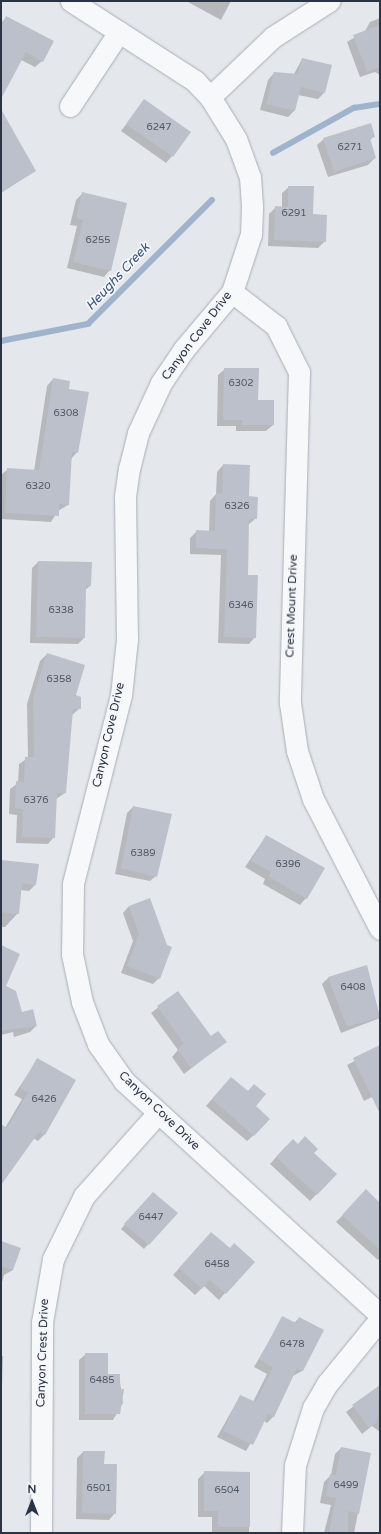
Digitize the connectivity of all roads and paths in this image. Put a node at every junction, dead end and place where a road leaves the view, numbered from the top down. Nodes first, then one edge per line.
1 (71, 1) edge
2 (329, 1) edge
3 (119, 32) junction
4 (210, 96) junction
5 (70, 106) dead end
6 (232, 292) junction
7 (380, 929) edge
8 (158, 1113) junction
9 (380, 1315) edge
10 (380, 1319) edge
11 (41, 1533) edge
12 (292, 1533) edge

1 - 3 street, Canyon Cove Drive
2 - 4 street
3 - 4 street, Canyon Cove Drive
3 - 5 street
4 - 6 street, Canyon Cove Drive
6 - 7 street, Crest Mount Drive
6 - 8 street, Canyon Cove Drive
8 - 9 street, Canyon Cove Drive
8 - 11 street, Canyon Crest Drive
10 - 12 street

